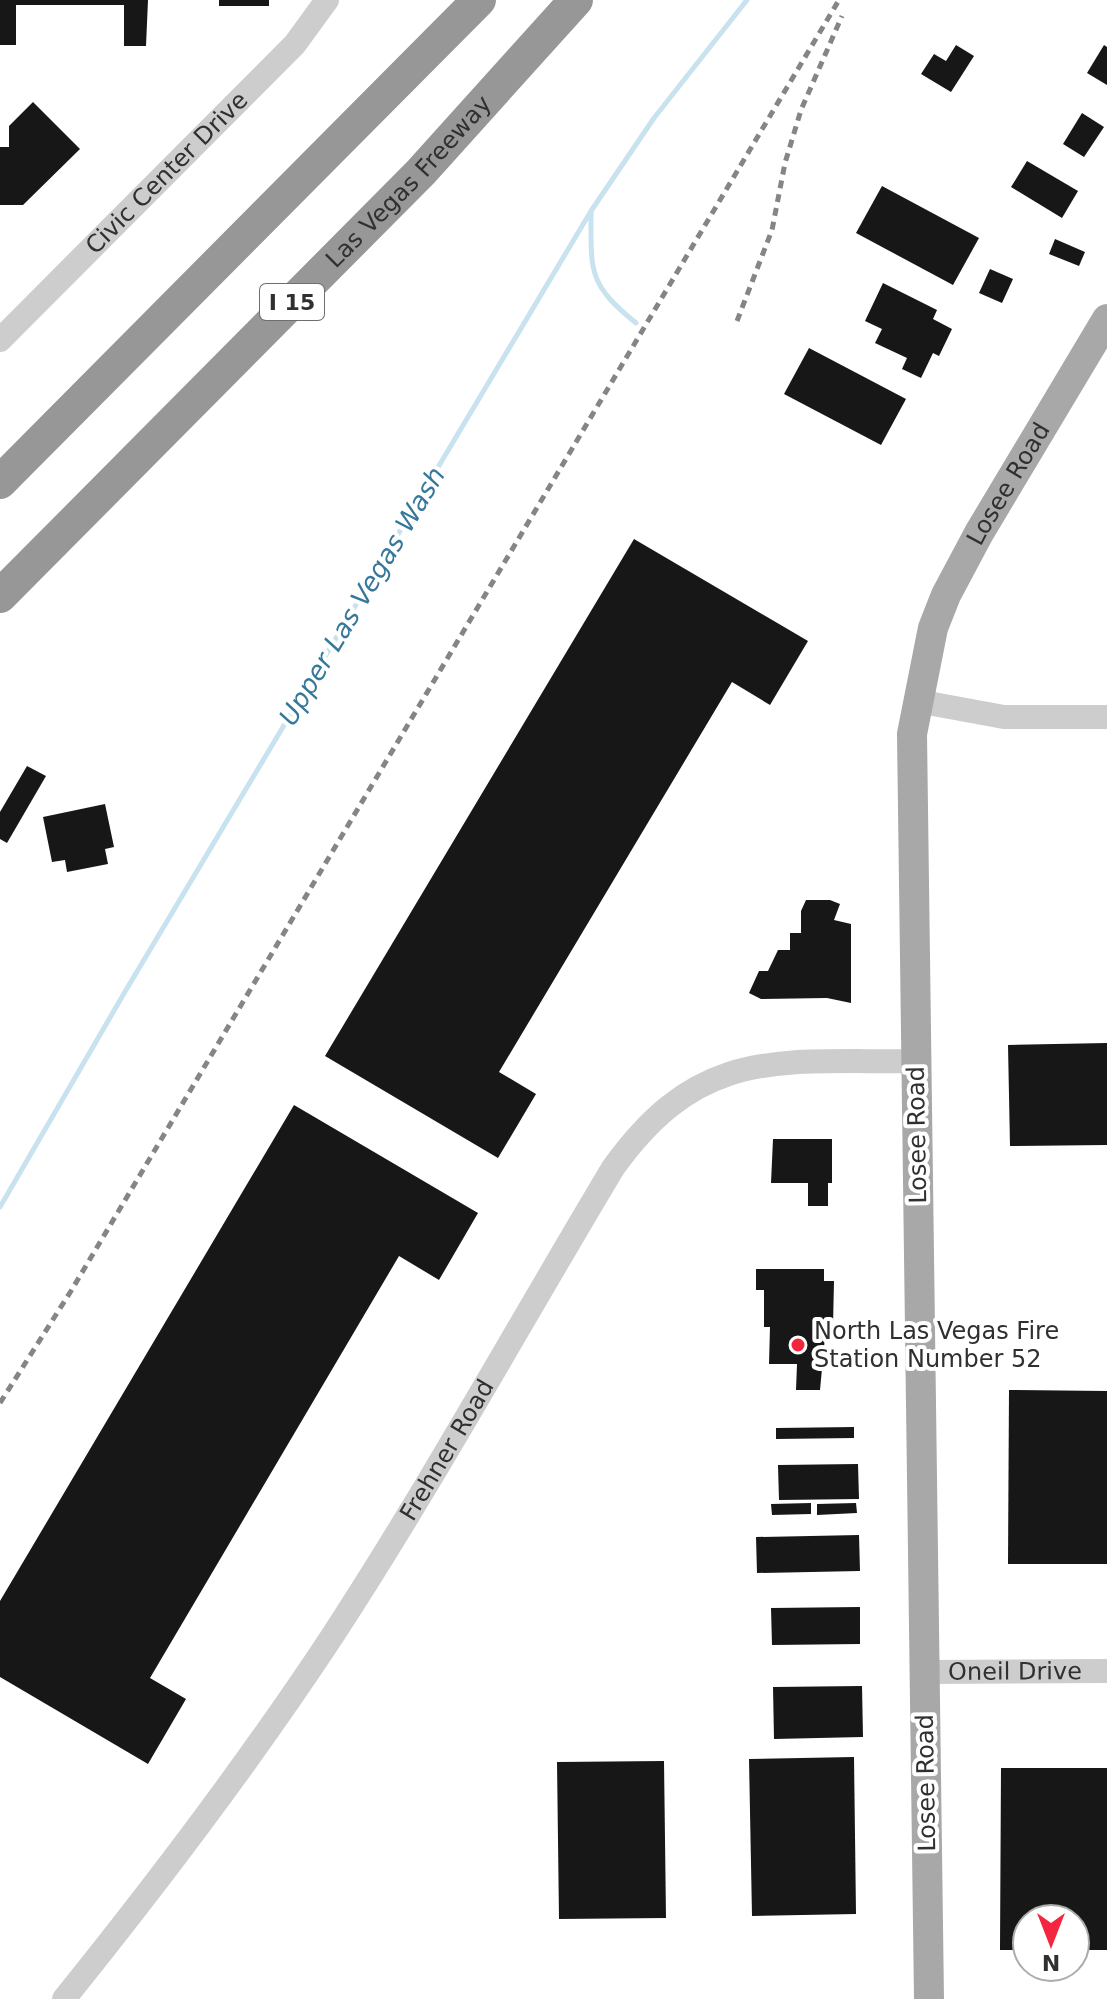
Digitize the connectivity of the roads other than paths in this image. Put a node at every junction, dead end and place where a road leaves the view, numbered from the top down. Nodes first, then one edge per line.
1 (327, 0) edge
2 (479, 0) edge
3 (576, 0) edge
4 (1107, 319) edge
5 (0, 340) edge
6 (0, 482) edge
7 (0, 596) edge
8 (917, 701) junction
9 (1107, 717) edge
10 (916, 1061) junction
11 (1107, 1671) edge
12 (925, 1672) junction
13 (64, 1999) edge
14 (929, 1999) edge

1 - 5 street, Civic Center Drive
2 - 6 highway
3 - 7 highway, Las Vegas Freeway / I 15
4 - 8 main road, Losee Road
8 - 9 street
8 - 10 main road, Losee Road
10 - 12 main road, Losee Road
10 - 13 street, Frehner Road
11 - 12 street, Oneil Drive
12 - 14 main road, Losee Road

